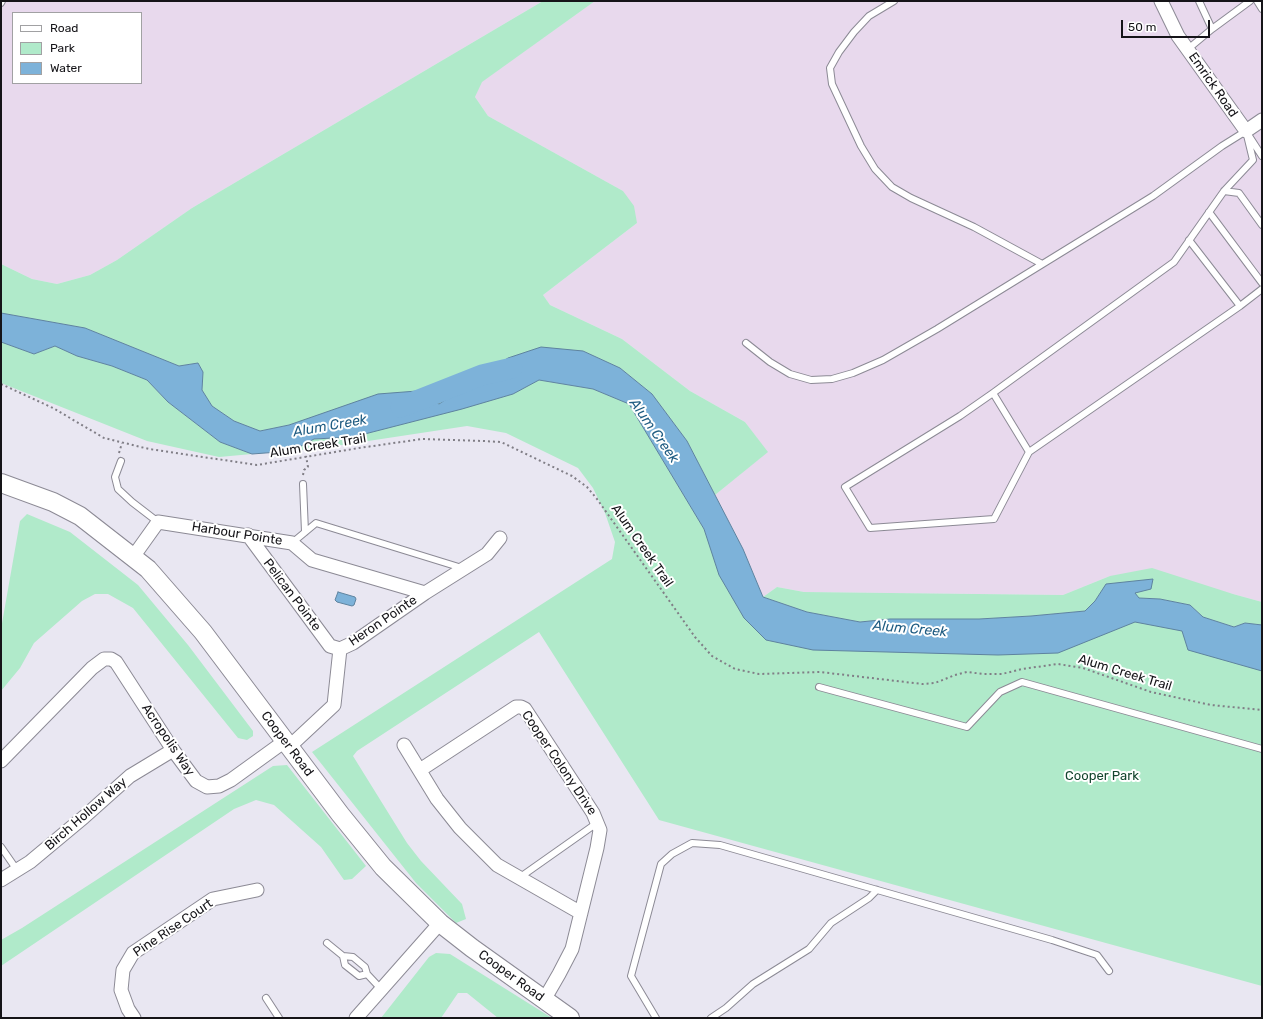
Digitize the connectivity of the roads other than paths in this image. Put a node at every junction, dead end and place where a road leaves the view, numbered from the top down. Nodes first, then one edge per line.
1 (894, 1) edge
2 (1161, 1) edge
3 (1199, 1) edge
4 (1250, 1) edge
5 (1257, 1) edge
6 (1262, 9) edge
7 (1212, 29) junction
8 (1188, 50) junction
9 (1262, 120) edge
10 (1246, 131) junction
11 (1262, 156) edge
12 (1224, 191) junction
13 (1209, 212) junction
14 (1262, 225) edge
15 (1189, 240) junction
16 (1042, 264) junction
17 (1262, 283) edge
18 (1262, 289) edge
19 (1240, 306) junction
20 (746, 343) dead end
21 (993, 393) junction
22 (1029, 452) junction
23 (121, 461) dead end
24 (1, 483) edge
25 (303, 484) road end
26 (158, 522) junction
27 (305, 532) junction
28 (248, 535) junction
29 (500, 538) dead end
30 (292, 543) junction
31 (133, 557) junction
32 (464, 569) junction
33 (425, 593) junction
34 (340, 649) junction
35 (819, 687) dead end
36 (287, 744) junction
37 (404, 745) dead end
38 (1262, 749) edge
39 (173, 750) junction
40 (1, 761) edge
41 (420, 770) junction
42 (597, 823) junction
43 (1, 847) edge
44 (17, 870) junction
45 (519, 878) junction
46 (1, 880) edge
47 (257, 890) dead end
48 (877, 890) junction
49 (581, 913) junction
50 (440, 923) junction
51 (327, 943) dead end
52 (343, 956) junction
53 (1110, 971) dead end
54 (367, 974) junction
55 (382, 990) junction
56 (266, 998) dead end
57 (544, 1000) junction
58 (134, 1018) edge
59 (279, 1018) edge
60 (356, 1018) edge
61 (570, 1018) edge
62 (656, 1018) edge
63 (711, 1018) edge

1 - 16 lane
2 - 8 street, Emrick Road
3 - 7 lane
4 - 7 lane
5 - 6 lane
7 - 8 lane
8 - 10 street, Emrick Road
9 - 10 street, Emrick Road
10 - 11 lane
10 - 12 lane
10 - 16 lane
12 - 13 lane
12 - 14 lane
13 - 15 lane
13 - 17 lane
15 - 19 lane
15 - 21 lane
16 - 20 lane
18 - 19 lane
19 - 22 lane
21 - 22 lane
21 - 22 lane
23 - 26 lane, Harbour Pointe
24 - 31 street, Cooper Road
25 - 27 lane
26 - 28 street, Harbour Pointe
26 - 31 street
27 - 30 lane
27 - 32 lane
28 - 30 street, Harbour Pointe
28 - 34 street, Pelican Pointe
29 - 32 street, Heron Pointe
30 - 33 street, Harbour Pointe
31 - 36 street, Cooper Road
32 - 33 street, Heron Pointe
33 - 34 street, Heron Pointe
34 - 36 street, Heron Pointe
35 - 38 lane
36 - 39 street, Acropolis Way
36 - 50 street, Cooper Road
37 - 41 street
39 - 40 street, Acropolis Way
39 - 44 street, Birch Hollow Way
41 - 42 street, Cooper Colony Drive
41 - 45 street
42 - 45 lane
42 - 49 street, Cooper Colony Drive
43 - 44 lane
44 - 46 street, Birch Hollow Way
45 - 49 street
47 - 58 street, Pine Rise Court
48 - 53 lane
48 - 62 lane
48 - 63 lane
49 - 57 street, Cooper Colony Drive
50 - 55 street
50 - 57 street, Cooper Road
51 - 52 lane
52 - 54 lane
52 - 54 lane
54 - 55 lane
55 - 60 street
56 - 59 lane
57 - 61 street, Cooper Road

